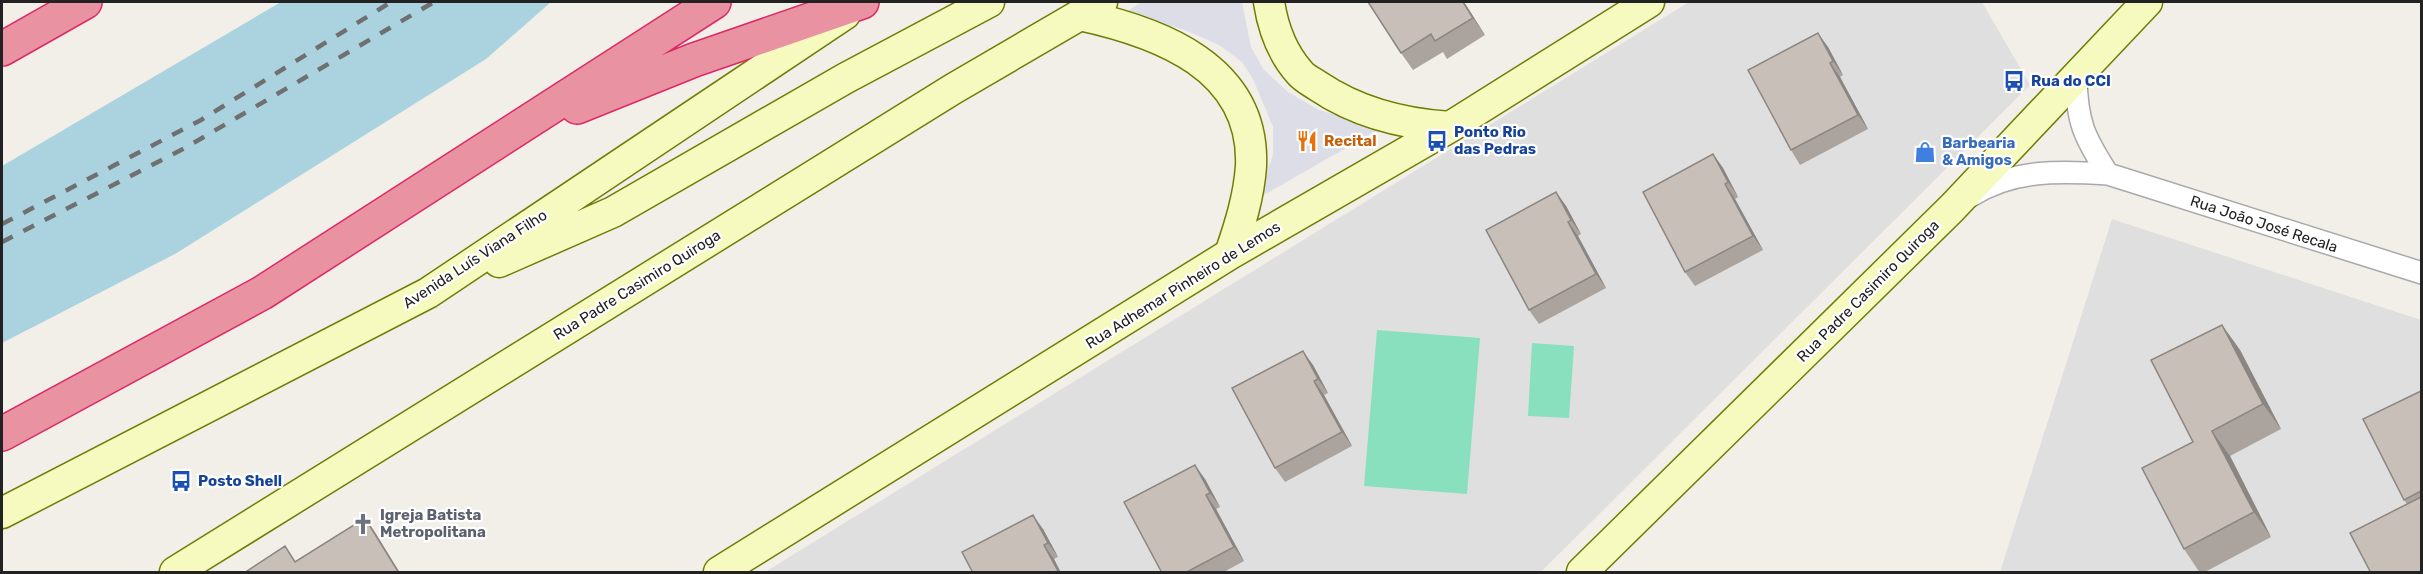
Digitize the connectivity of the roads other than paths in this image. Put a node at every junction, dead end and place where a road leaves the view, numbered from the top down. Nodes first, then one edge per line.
1 (85, 2) edge
2 (714, 2) edge
3 (863, 2) edge
4 (989, 2) edge
5 (1269, 2) edge
6 (1649, 2) edge
7 (2147, 2) edge
8 (1091, 8) edge
9 (2, 49) edge
10 (2076, 78) junction
11 (1450, 127) junction
12 (509, 134) junction
13 (2108, 174) junction
14 (1952, 208) junction
15 (1230, 254) junction
16 (2421, 273) edge
17 (428, 293) junction
18 (2, 434) edge
19 (2, 513) edge
20 (175, 573) edge
21 (719, 573) edge
22 (1582, 573) edge

1 - 9 highway
2 - 12 highway
3 - 12 highway
3 - 17 street, Avenida Luís Viana Filho
4 - 17 street
5 - 11 street
6 - 11 street, Rua Adhemar Pinheiro de Lemos
7 - 10 street, Rua Padre Casimiro Quiroga
8 - 15 street
8 - 20 street, Rua Padre Casimiro Quiroga
10 - 13 street
10 - 14 street, Rua Padre Casimiro Quiroga
11 - 15 street, Rua Adhemar Pinheiro de Lemos
12 - 18 highway
13 - 14 street, Rua João José Recala
13 - 16 street, Rua João José Recala
14 - 22 street, Rua Padre Casimiro Quiroga
15 - 21 street, Rua Adhemar Pinheiro de Lemos
17 - 19 street, Avenida Luís Viana Filho

